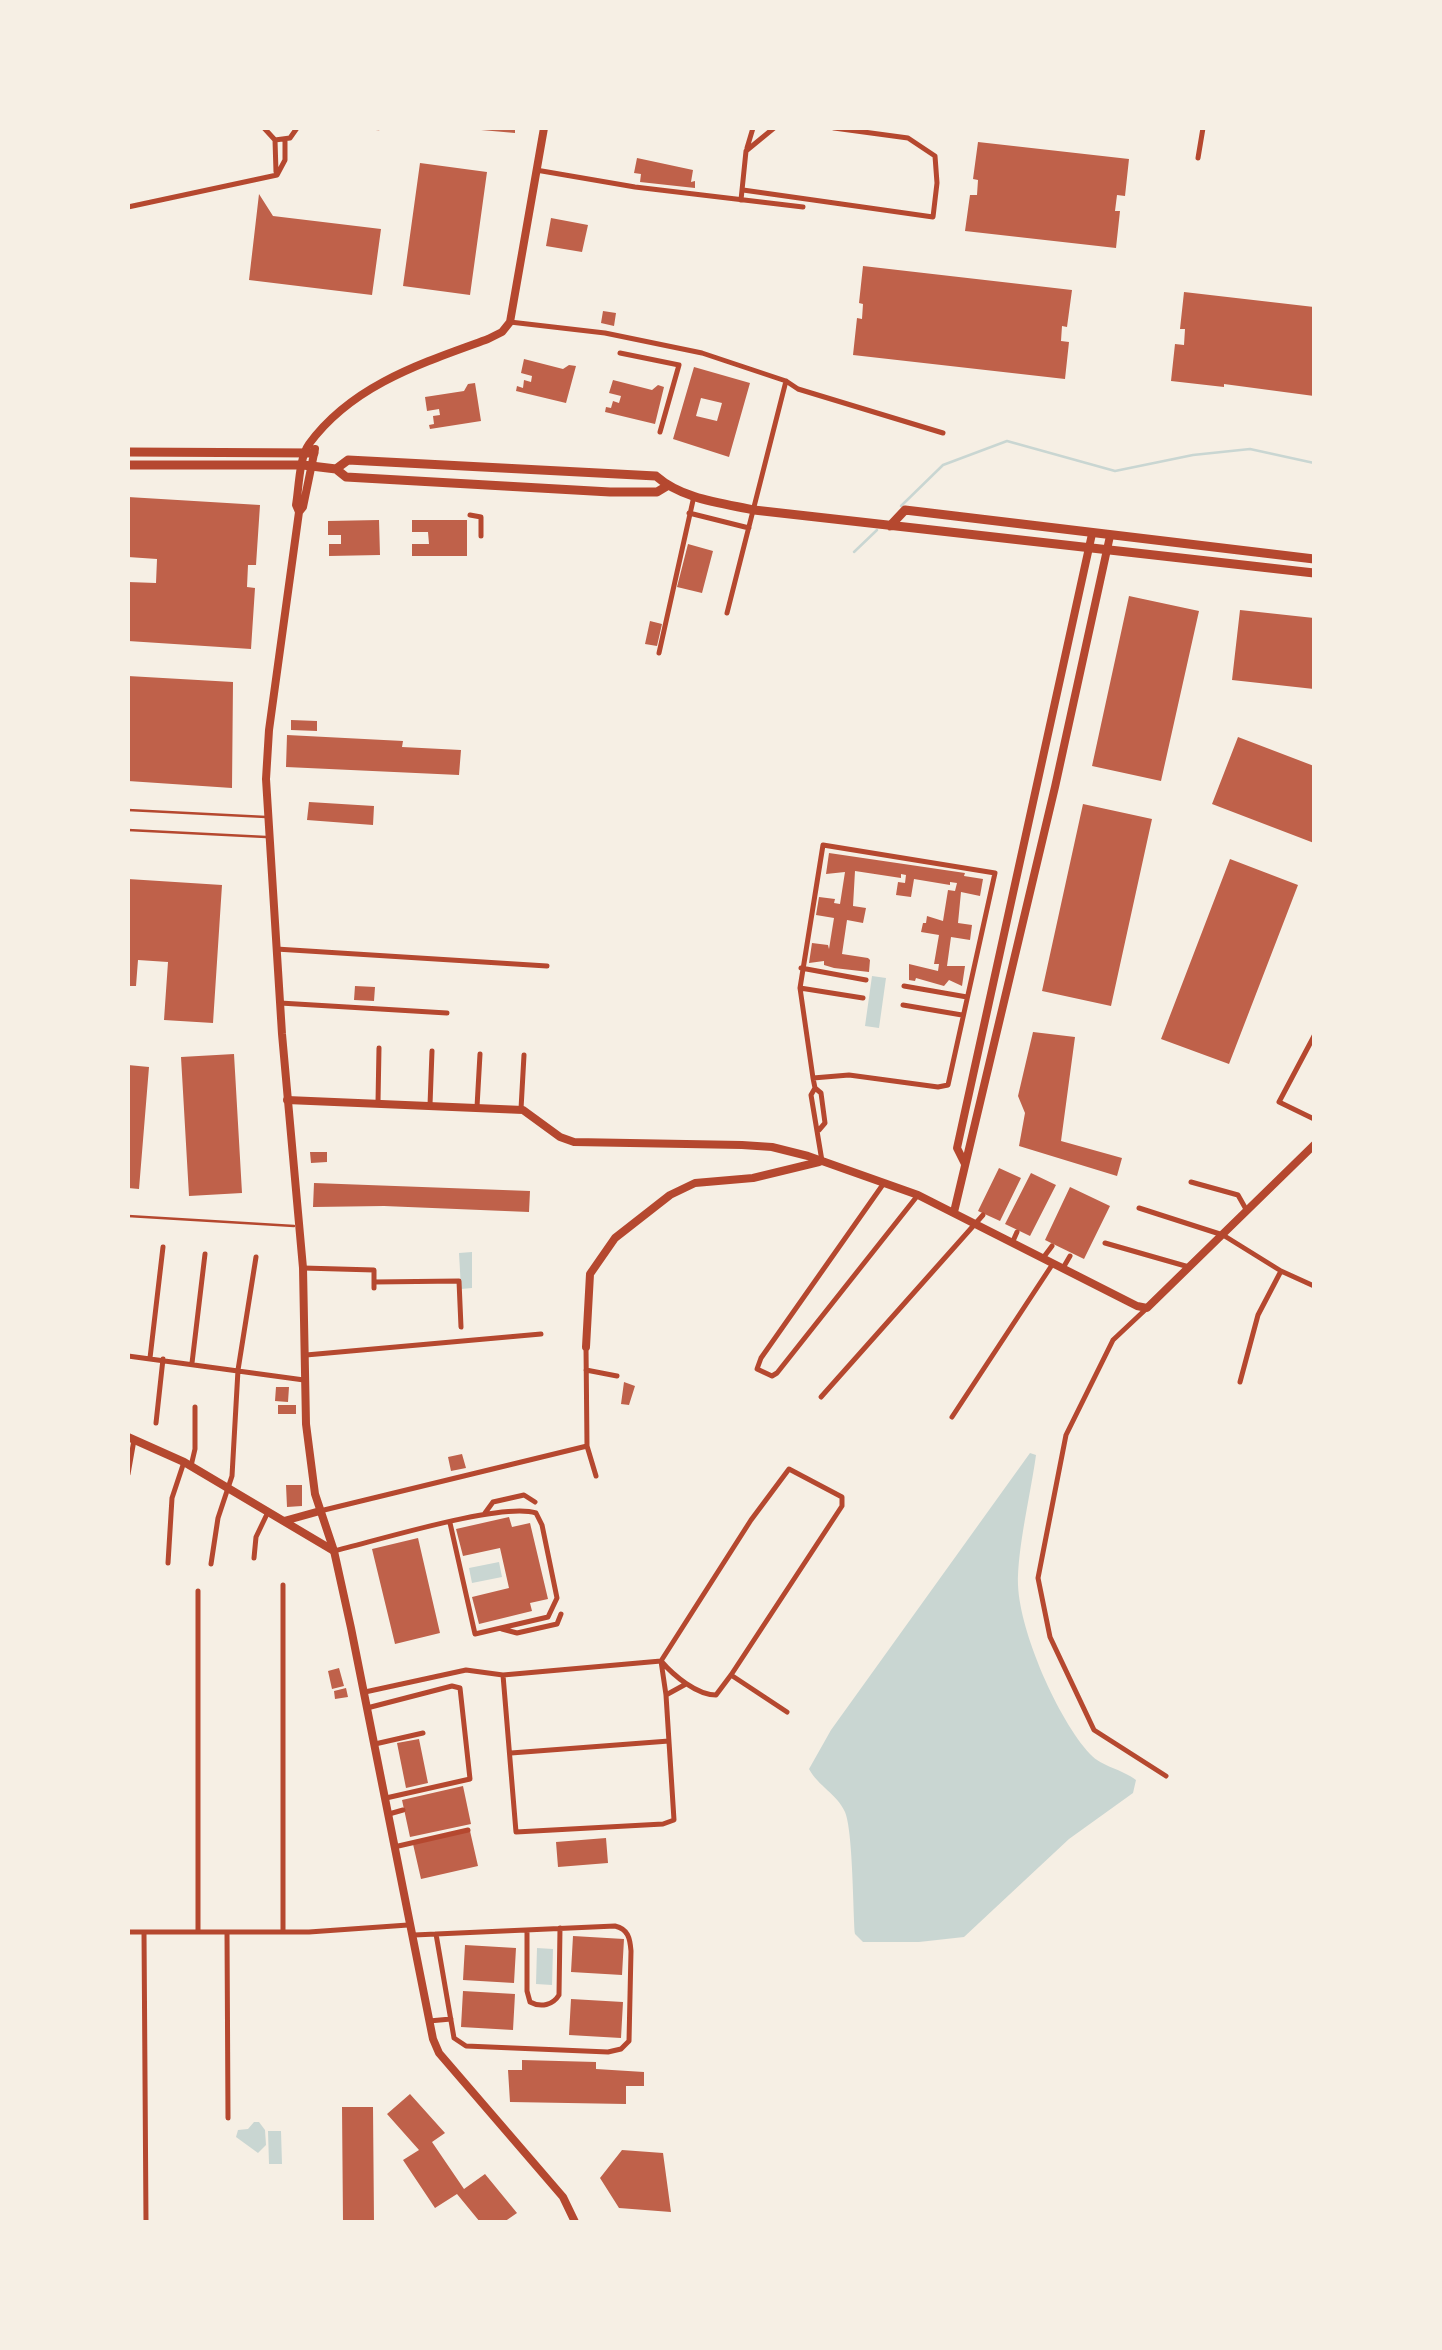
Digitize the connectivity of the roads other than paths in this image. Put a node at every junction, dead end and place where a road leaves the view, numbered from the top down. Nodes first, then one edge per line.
1 (264, 128) edge
2 (298, 128) edge
3 (366, 128) edge
4 (544, 128) edge
5 (753, 128) edge
6 (774, 128) edge
7 (834, 128) edge
8 (1203, 128) edge
9 (378, 129) edge
10 (276, 140) junction
11 (285, 140) junction
12 (746, 151) junction
13 (1198, 158) dead end
14 (536, 170) junction
15 (276, 175) junction
16 (743, 190) junction
17 (740, 200) junction
18 (128, 207) edge
19 (803, 207) dead end
20 (510, 322) junction
21 (620, 354) dead end
22 (786, 381) junction
23 (660, 432) dead end
24 (943, 433) dead end
25 (128, 452) edge
26 (310, 453) junction
27 (128, 465) edge
28 (307, 466) junction
29 (525, 467) junction
30 (336, 469) junction
31 (667, 486) junction
32 (526, 487) junction
33 (694, 496) junction
34 (754, 510) junction
35 (689, 513) junction
36 (470, 515) dead end
37 (890, 526) junction
38 (749, 528) junction
39 (1092, 534) junction
40 (480, 536) dead end
41 (1110, 536) junction
42 (1090, 549) junction
43 (1106, 552) junction
44 (1314, 559) edge
45 (1314, 573) edge
46 (727, 613) dead end
47 (659, 653) dead end
48 (1038, 782) junction
49 (1055, 786) junction
50 (128, 810) edge
51 (266, 818) junction
52 (128, 830) edge
53 (267, 838) junction
54 (276, 949) junction
55 (547, 966) dead end
56 (801, 968) junction
57 (866, 980) dead end
58 (904, 986) dead end
59 (800, 988) junction
60 (966, 996) junction
61 (863, 998) dead end
62 (280, 1003) junction
63 (902, 1005) dead end
64 (447, 1013) dead end
65 (962, 1015) junction
66 (1314, 1036) edge
67 (379, 1048) dead end
68 (432, 1051) dead end
69 (480, 1054) dead end
70 (524, 1056) dead end
71 (814, 1078) junction
72 (287, 1100) junction
73 (378, 1102) junction
74 (430, 1105) junction
75 (477, 1107) junction
76 (521, 1110) junction
77 (1314, 1119) edge
78 (1314, 1144) edge
79 (822, 1161) junction
80 (966, 1164) junction
81 (1192, 1182) dead end
82 (884, 1183) junction
83 (918, 1195) junction
84 (1139, 1208) dead end
85 (1248, 1211) junction
86 (954, 1212) junction
87 (983, 1215) dead end
88 (128, 1216) edge
89 (976, 1223) junction
90 (301, 1226) junction
91 (1223, 1236) junction
92 (1106, 1243) dead end
93 (1052, 1246) dead end
94 (163, 1247) dead end
95 (206, 1254) dead end
96 (1070, 1256) dead end
97 (256, 1257) dead end
98 (1044, 1258) junction
99 (1053, 1263) junction
100 (304, 1268) junction
101 (1063, 1268) junction
102 (1190, 1268) junction
103 (1281, 1271) junction
104 (1314, 1286) edge
105 (1147, 1308) junction
106 (461, 1328) dead end
107 (541, 1334) dead end
108 (586, 1348) joint
109 (303, 1355) junction
110 (128, 1356) edge
111 (150, 1358) junction
112 (163, 1359) junction
113 (192, 1363) junction
114 (238, 1370) junction
115 (586, 1370) junction
116 (617, 1376) dead end
117 (304, 1380) junction
118 (1240, 1382) dead end
119 (821, 1396) dead end
120 (195, 1407) dead end
121 (952, 1417) dead end
122 (156, 1423) dead end
123 (130, 1438) edge
124 (587, 1446) junction
125 (188, 1464) junction
126 (128, 1474) edge
127 (596, 1476) dead end
128 (227, 1486) junction
129 (535, 1502) dead end
130 (320, 1510) junction
131 (268, 1512) junction
132 (482, 1515) junction
133 (284, 1521) junction
134 (450, 1523) junction
135 (334, 1551) junction
136 (254, 1558) dead end
137 (168, 1563) dead end
138 (211, 1564) dead end
139 (283, 1585) dead end
140 (198, 1592) dead end
141 (561, 1614) dead end
142 (499, 1629) junction
143 (661, 1661) junction
144 (503, 1675) junction
145 (731, 1676) junction
146 (687, 1683) junction
147 (364, 1692) junction
148 (666, 1695) junction
149 (367, 1708) junction
150 (787, 1712) dead end
151 (423, 1733) dead end
152 (669, 1741) junction
153 (375, 1744) junction
154 (511, 1753) junction
155 (1166, 1776) dead end
156 (386, 1798) junction
157 (403, 1810) dead end
158 (388, 1814) junction
159 (468, 1830) dead end
160 (394, 1847) junction
161 (408, 1925) junction
162 (560, 1928) junction
163 (526, 1931) junction
164 (128, 1932) edge
165 (144, 1932) junction
166 (198, 1932) junction
167 (226, 1932) junction
168 (283, 1932) junction
169 (436, 1934) junction
170 (410, 1936) junction
171 (451, 2019) junction
172 (429, 2021) junction
173 (228, 2118) dead end
174 (146, 2222) edge
175 (576, 2222) edge

1 - 10 street
2 - 11 street
3 - 9 lane
4 - 14 street
5 - 12 street
6 - 12 street
7 - 16 street
8 - 13 street
10 - 11 street
10 - 15 street
11 - 15 street
12 - 16 street
14 - 17 street
14 - 20 street
15 - 18 street
16 - 17 street
17 - 19 street
20 - 22 street
20 - 26 street
21 - 23 street
22 - 24 street
22 - 34 street
25 - 26 main road
26 - 28 street
27 - 28 main road
28 - 30 main road
28 - 51 street
29 - 30 main road
29 - 31 main road
29 - 32 main road
30 - 32 main road
31 - 32 main road
31 - 33 main road
33 - 34 main road
33 - 35 street
34 - 37 main road
34 - 38 street
35 - 38 street
35 - 47 street
36 - 40 street
37 - 39 main road
37 - 42 main road
38 - 46 street
39 - 41 main road
39 - 42 street
41 - 43 street
41 - 44 main road
42 - 43 main road
42 - 48 street
43 - 45 main road
43 - 49 street
48 - 49 street
48 - 80 street
49 - 80 street
50 - 51 lane
51 - 53 street
52 - 53 lane
53 - 54 street
54 - 55 street
54 - 62 street
56 - 57 street
56 - 59 street
56 - 60 street
58 - 60 street
59 - 61 street
59 - 71 street
60 - 65 street
62 - 64 street
62 - 72 street
63 - 65 street
65 - 71 street
66 - 77 street
67 - 73 street
68 - 74 street
69 - 75 street
70 - 76 street
71 - 79 street
72 - 73 street
72 - 90 street
73 - 74 street
74 - 75 street
75 - 76 street
76 - 79 street
78 - 85 street
79 - 82 street
79 - 108 street
80 - 86 street
81 - 85 street
82 - 83 street
82 - 83 street
83 - 86 street
84 - 91 street
85 - 91 street
86 - 89 street
87 - 89 street
88 - 90 lane
89 - 98 street
89 - 119 street
90 - 100 street
91 - 102 street
91 - 103 street
92 - 102 street
93 - 98 street
94 - 111 street
95 - 113 street
96 - 101 street
97 - 114 street
98 - 99 street
99 - 101 street
99 - 121 street
100 - 106 street
100 - 109 street
101 - 105 street
102 - 105 street
103 - 104 street
103 - 118 street
105 - 155 street
107 - 109 street
108 - 115 street
109 - 117 street
110 - 111 street
111 - 112 street
112 - 113 street
112 - 122 street
113 - 114 street
114 - 117 street
114 - 128 street
115 - 116 street
115 - 124 street
117 - 130 street
120 - 125 street
123 - 125 street
123 - 126 street
124 - 127 street
124 - 130 street
125 - 128 street
125 - 137 street
128 - 131 street
128 - 138 street
129 - 132 street
130 - 133 street
130 - 135 street
131 - 133 street
131 - 136 street
132 - 134 street
132 - 142 street
133 - 135 street
134 - 135 street
134 - 142 street
135 - 147 street
139 - 168 street
140 - 166 street
141 - 142 street
143 - 144 street
143 - 145 street
143 - 146 street
143 - 148 street
144 - 147 street
144 - 154 street
145 - 146 street
145 - 150 street
146 - 148 street
147 - 149 street
148 - 152 street
149 - 153 street
149 - 156 street
151 - 153 street
152 - 154 street
152 - 154 street
153 - 156 street
156 - 158 street
157 - 158 street
158 - 160 street
159 - 160 street
160 - 161 street
161 - 168 street
161 - 170 street
162 - 163 street
162 - 163 street
162 - 171 street
163 - 169 street
164 - 165 street
165 - 166 street
165 - 174 street
166 - 167 street
167 - 168 street
167 - 173 street
169 - 170 street
169 - 171 street
170 - 172 street
171 - 172 street
172 - 175 street

